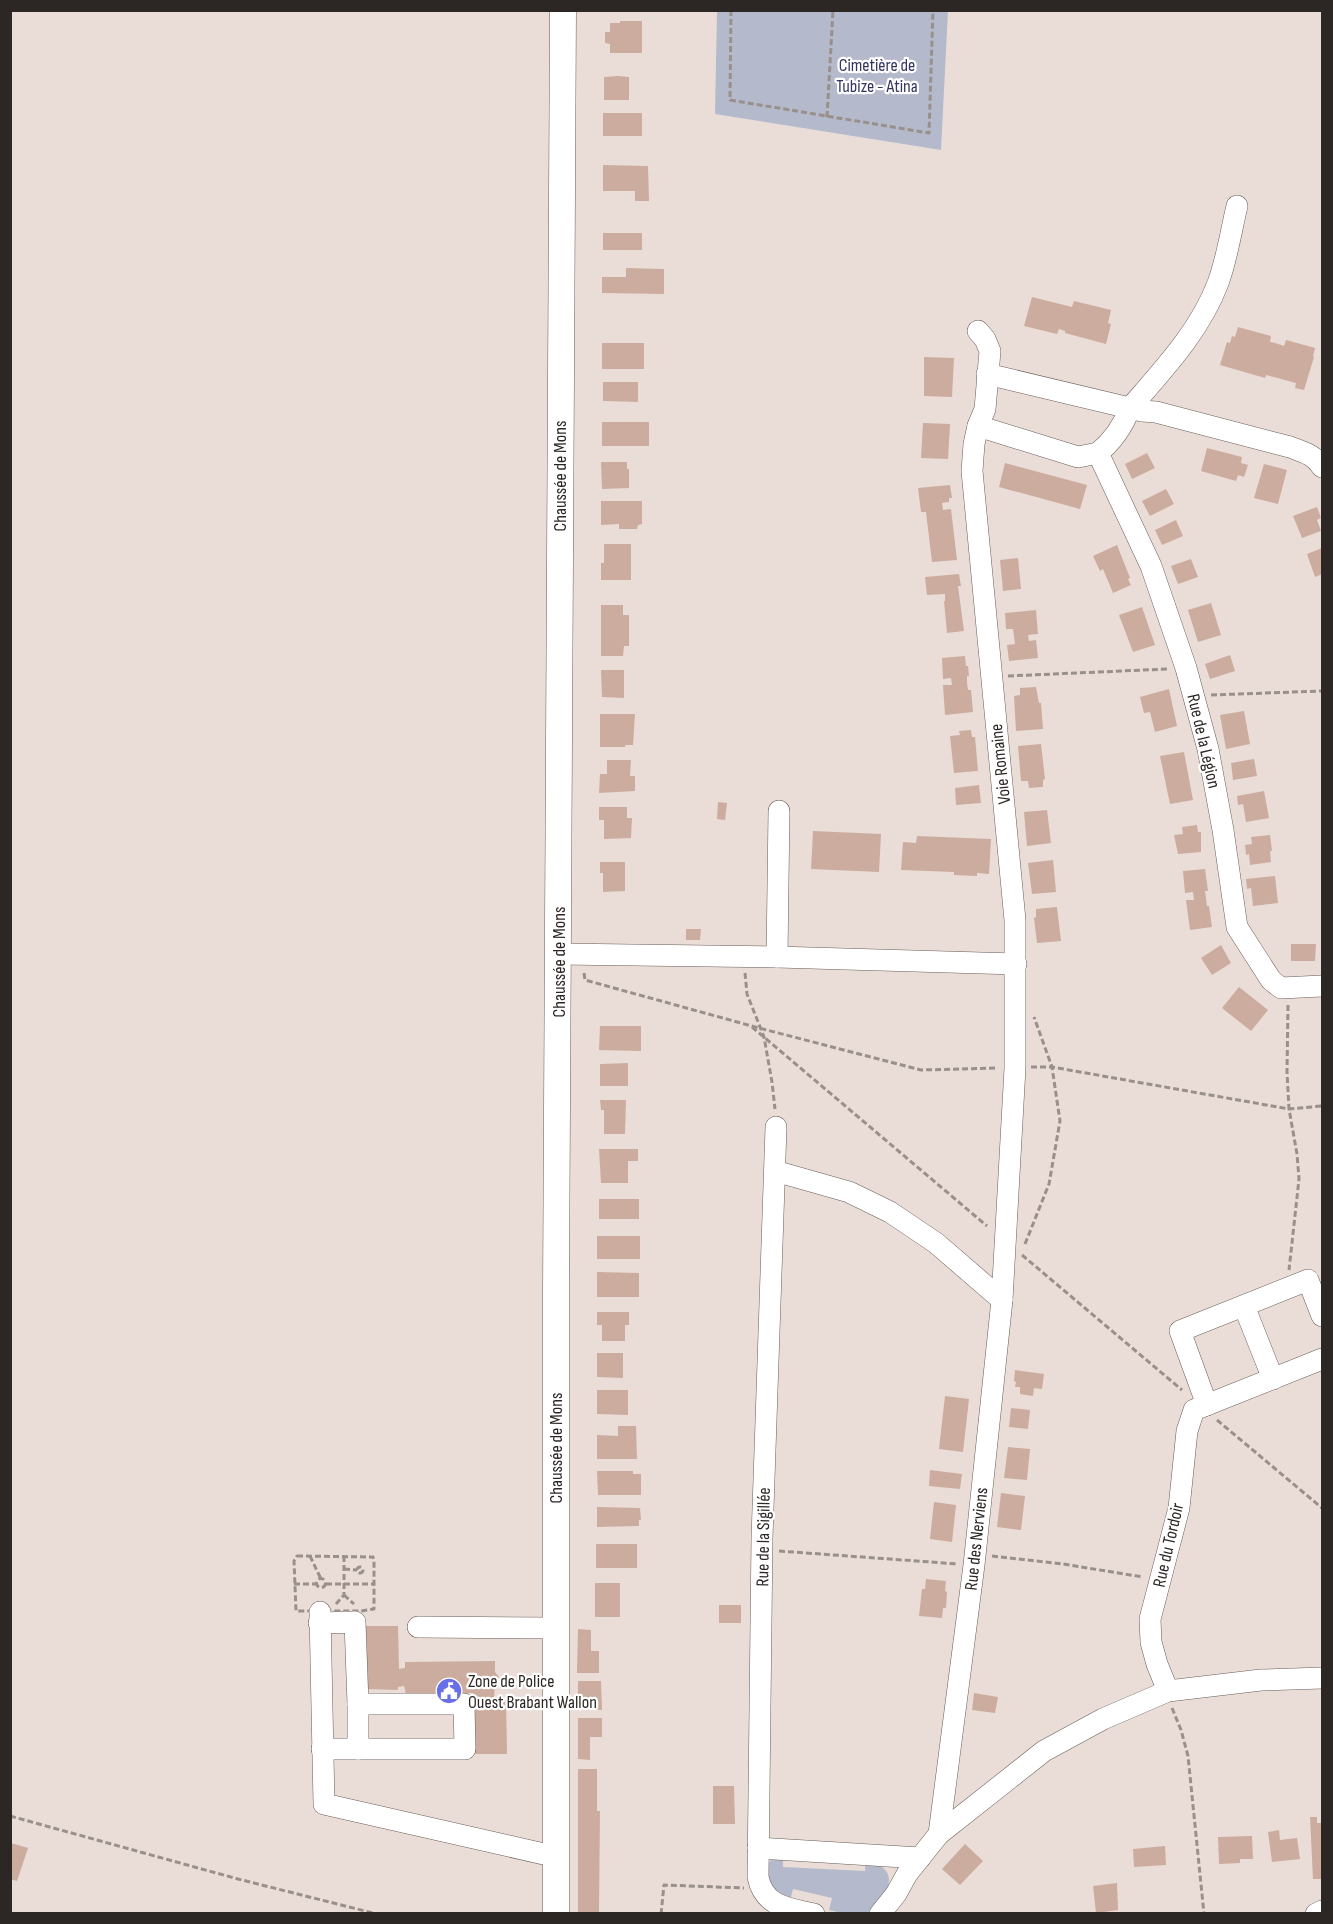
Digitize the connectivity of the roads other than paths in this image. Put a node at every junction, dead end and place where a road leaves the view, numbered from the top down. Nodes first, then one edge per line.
1 (564, 10) edge
2 (1237, 206) dead end
3 (978, 331) dead end
4 (987, 374) junction
5 (1130, 408) junction
6 (978, 426) junction
7 (1098, 453) junction
8 (1323, 467) edge
9 (779, 811) dead end
10 (570, 954) junction
11 (777, 957) junction
12 (1016, 964) junction
13 (1323, 986) edge
14 (776, 1127) road end
15 (775, 1172) junction
16 (1013, 1248) joint
17 (1002, 1300) junction
18 (1244, 1306) junction
19 (1323, 1316) edge
20 (1323, 1359) edge
21 (1273, 1379) junction
22 (1204, 1406) junction
23 (418, 1627) dead end
24 (556, 1628) junction
25 (1323, 1678) edge
26 (1167, 1692) junction
27 (358, 1704) junction
28 (322, 1749) junction
29 (358, 1749) junction
30 (939, 1834) junction
31 (758, 1848) junction
32 (557, 1857) junction
33 (920, 1858) junction
34 (1323, 1911) edge
35 (556, 1914) edge
36 (814, 1914) edge
37 (880, 1914) edge
38 (1316, 1914) edge

1 - 10 main road, Chaussée de Mons
2 - 5 street
3 - 4 street, Voie Romaine
4 - 5 street
4 - 6 street, Voie Romaine
5 - 7 street
5 - 8 street
6 - 7 street
6 - 12 street, Voie Romaine
7 - 13 street, Rue de la Légion
9 - 11 street
10 - 11 street
10 - 24 main road, Chaussée de Mons
11 - 12 street
12 - 16 street, Voie Romaine
14 - 15 street, Rue de la Sigillée
15 - 17 street
15 - 31 street, Rue de la Sigillée
16 - 17 street, Rue des Nerviens
17 - 30 street, Rue des Nerviens
18 - 19 street
18 - 21 street
18 - 22 street
20 - 21 street
21 - 22 street
22 - 26 street, Rue du Tordoir
23 - 24 street
24 - 32 main road, Chaussée de Mons
25 - 26 street
26 - 30 street
27 - 28 street
27 - 29 street
27 - 29 street
28 - 29 street
28 - 32 street
30 - 33 street
31 - 33 street
31 - 36 street, Rue de la Sigillée
32 - 35 main road, Chaussée de Mons
33 - 37 street
34 - 38 street

